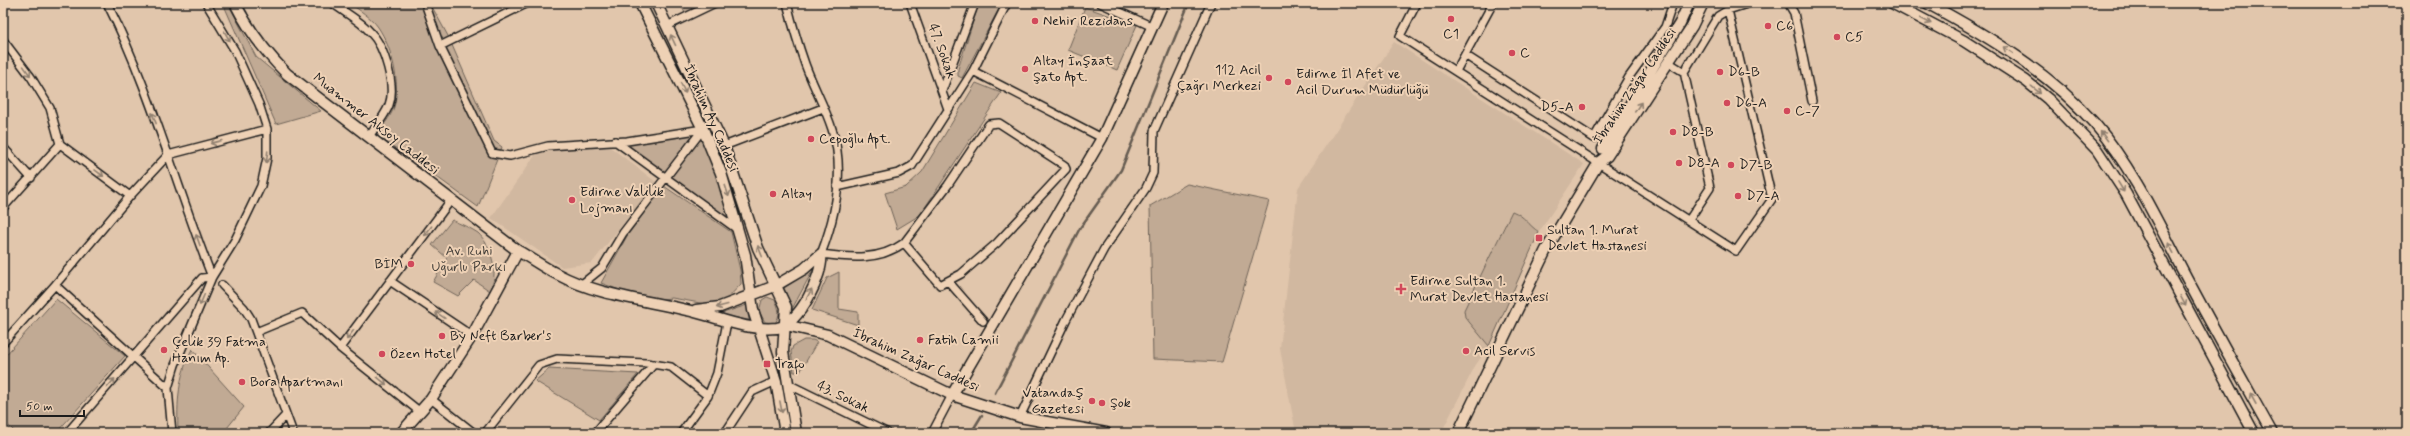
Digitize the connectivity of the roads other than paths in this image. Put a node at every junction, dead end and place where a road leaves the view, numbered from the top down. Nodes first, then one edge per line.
1 (107, 3) edge
2 (206, 3) edge
3 (332, 3) edge
4 (425, 3) edge
5 (509, 3) edge
6 (528, 3) edge
7 (640, 3) edge
8 (656, 3) edge
9 (715, 3) edge
10 (787, 3) edge
11 (910, 3) edge
12 (975, 3) edge
13 (1007, 3) edge
14 (1100, 3) edge
15 (1163, 3) edge
16 (1211, 3) edge
17 (1417, 3) edge
18 (1493, 3) edge
19 (1673, 3) edge
20 (1689, 3) edge
21 (1702, 3) edge
22 (1750, 3) edge
23 (1788, 3) edge
24 (1892, 3) edge
25 (1927, 3) edge
26 (237, 4) edge
27 (1728, 10) junction
28 (511, 11) junction
29 (667, 26) junction
30 (1153, 27) junction
31 (3, 40) edge
32 (440, 46) junction
33 (1466, 55) junction
34 (1668, 62) junction
35 (973, 71) junction
36 (1456, 71) junction
37 (1684, 72) junction
38 (942, 91) junction
39 (1812, 101) dead end
40 (823, 108) junction
41 (948, 109) junction
42 (703, 128) junction
43 (267, 129) junction
44 (369, 137) junction
45 (1102, 138) junction
46 (615, 141) junction
47 (60, 144) junction
48 (724, 146) junction
49 (3, 147) edge
50 (168, 155) junction
51 (1599, 162) junction
52 (30, 178) junction
53 (664, 178) junction
54 (837, 186) junction
55 (130, 196) junction
56 (452, 200) junction
57 (3, 208) edge
58 (1689, 220) junction
59 (739, 231) junction
60 (904, 243) junction
61 (518, 251) junction
62 (821, 254) junction
63 (212, 276) junction
64 (390, 281) junction
65 (948, 281) junction
66 (582, 284) junction
67 (55, 285) junction
68 (222, 285) dead end
69 (775, 286) junction
70 (751, 296) junction
71 (692, 311) junction
72 (983, 321) dead end
73 (727, 322) junction
74 (786, 325) junction
75 (760, 328) junction
76 (256, 332) junction
77 (472, 336) junction
78 (3, 343) edge
79 (340, 348) junction
80 (135, 356) junction
81 (654, 364) junction
82 (776, 381) junction
83 (788, 384) junction
84 (168, 388) junction
85 (952, 395) junction
86 (708, 396) junction
87 (430, 399) junction
88 (419, 411) junction
89 (286, 415) junction
90 (1020, 417) junction
91 (598, 432) edge
92 (67, 433) edge
93 (172, 433) edge
94 (269, 433) edge
95 (294, 433) edge
96 (401, 433) edge
97 (474, 433) edge
98 (485, 433) edge
99 (681, 433) edge
100 (726, 433) edge
101 (785, 433) edge
102 (796, 433) edge
103 (888, 433) edge
104 (932, 433) edge
105 (1106, 433) edge
106 (1458, 433) edge
107 (2254, 433) edge
108 (2272, 433) edge

50 -> 1 street
2 -> 43 street
3 - 44 street
4 - 32 street
5 - 28 street
6 - 28 street
7 -> 42 main road, İbrahim Ay Caddesi
8 - 29 main road, İbrahim Ay Caddesi
9 - 29 street
10 - 40 street
11 - 38 street, 47. Sokak
12 - 38 street
13 - 35 street
14 - 30 street
15 - 30 main road
16 - 90 street
17 - 36 street
18 - 33 street
19 - 33 street
20 - 51 main road, İbrahim Zağar Caddesi
21 - 34 main road, İbrahim Zağar Caddesi
22 - 27 street
23 - 39 street
24 -> 107 main road
108 -> 25 main road
26 - 44 main road, Muammer Aksoy Caddesi
27 - 37 street
27 - 58 street
28 - 32 street
48 -> 29 main road, İbrahim Ay Caddesi
30 - 45 main road
31 -> 47 street
32 - 46 street
33 - 36 street
34 - 37 street
51 -> 34 main road, İbrahim Zağar Caddesi
35 - 41 street
35 - 45 street
36 - 51 street
37 - 58 street
38 - 41 street, 47. Sokak
40 - 48 street
40 - 54 street
41 - 54 street
42 - 46 street
42 - 53 street
42 -> 59 main road, İbrahim Ay Caddesi
43 -> 50 street
43 -> 63 street
44 - 56 main road, Muammer Aksoy Caddesi
45 - 85 main road
46 - 53 street
47 - 52 street
47 -> 55 street
69 -> 48 main road, İbrahim Ay Caddesi
49 - 52 street
50 - 55 street
63 -> 50 street
51 - 58 street
51 - 106 main road, İbrahim Zağar Caddesi
52 - 57 street
53 - 59 street
53 - 66 street
54 - 62 street
55 - 67 street
56 - 61 main road, Muammer Aksoy Caddesi
56 -> 64 street
59 - 70 main road, İbrahim Ay Caddesi
60 - 62 street
60 - 65 street
60 - 65 street
61 - 66 main road, Muammer Aksoy Caddesi
61 - 77 main road
62 - 69 main road
74 -> 62 main road
63 - 80 street
63 -> 84 street
77 -> 64 street
64 -> 79 street
65 - 72 street
66 - 71 main road, Muammer Aksoy Caddesi
67 - 78 street
67 - 80 street
68 - 76 street
69 - 70 main road
69 - 74 main road, İbrahim Ay Caddesi
70 -> 71 main road
70 - 75 main road, İbrahim Ay Caddesi
71 - 73 main road
73 - 75 main road
73 - 86 street
74 - 75 main road
74 - 83 main road, İbrahim Ay Caddesi
74 - 85 main road, İbrahim Zağar Caddesi
75 - 82 main road
76 - 79 street
76 - 89 street
77 - 87 main road
79 -> 88 street
80 - 84 street
92 -> 80 street
81 - 86 street
81 - 91 street
81 - 98 street
82 - 100 street
82 -> 101 main road
83 - 102 main road, İbrahim Ay Caddesi
83 - 103 street, 43. Sokak
84 - 93 street
85 - 90 main road, İbrahim Zağar Caddesi
85 - 104 street
86 - 99 street
87 - 88 main road
87 - 97 street
88 - 96 main road
89 - 94 street
89 - 95 street
90 - 105 main road, İbrahim Zağar Caddesi

